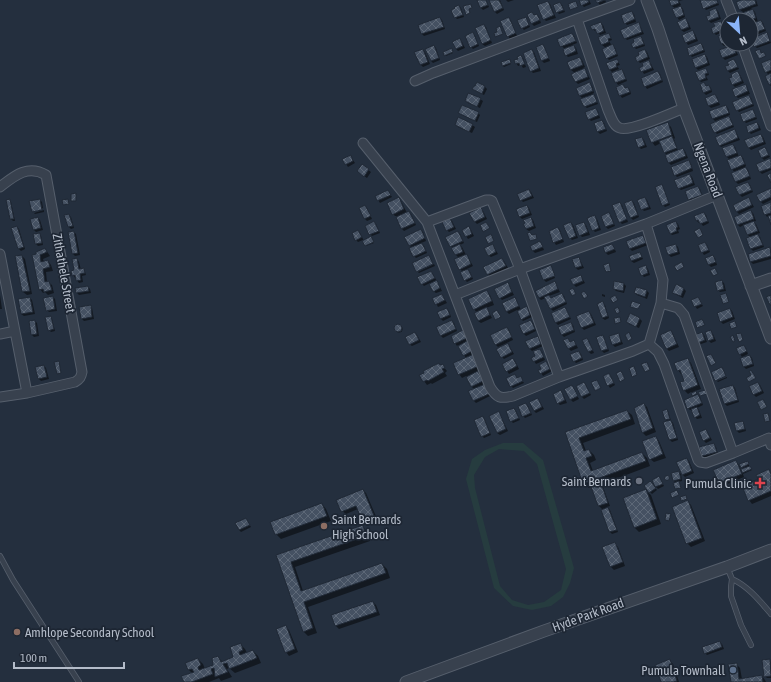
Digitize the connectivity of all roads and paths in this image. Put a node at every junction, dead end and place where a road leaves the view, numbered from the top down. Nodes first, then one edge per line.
1 (630, 0) edge
2 (648, 0) edge
3 (726, 0) edge
4 (731, 12) edge
5 (577, 19) junction
6 (745, 52) edge
7 (415, 81) dead end
8 (684, 108) junction
9 (771, 126) edge
10 (363, 143) dead end
11 (0, 187) edge
12 (717, 195) junction
13 (427, 222) junction
14 (646, 224) junction
15 (0, 254) edge
16 (520, 269) junction
17 (771, 279) edge
18 (751, 286) junction
19 (456, 295) junction
20 (661, 303) junction
21 (14, 331) junction
22 (0, 334) edge
23 (771, 338) edge
24 (649, 344) junction
25 (559, 377) junction
26 (27, 393) junction
27 (0, 397) edge
28 (770, 440) edge
29 (733, 453) junction
30 (771, 550) edge
31 (0, 556) edge
32 (726, 567) junction
33 (732, 579) junction
34 (771, 614) edge
35 (751, 645) dead end
36 (78, 682) edge
37 (406, 682) edge

1 - 5 street
2 - 8 street, Ngena Road
3 - 4 street
5 - 7 street
5 - 8 street
6 - 9 street
8 - 12 street, Ngena Road
10 - 13 street
11 - 26 street, Zithathele Street
12 - 14 street
12 - 18 street, Ngena Road
13 - 16 street
13 - 19 street
14 - 16 street
14 - 20 street
15 - 21 street
16 - 19 street
16 - 25 street
17 - 18 street
18 - 23 street, Ngena Road
19 - 25 street
20 - 24 street
20 - 29 street
21 - 22 street
21 - 26 street
24 - 25 street
24 - 29 street
26 - 27 street
28 - 29 street
30 - 32 street, Hyde Park Road
31 - 36 lane
32 - 33 lane
32 - 37 street, Hyde Park Road
33 - 34 lane
33 - 35 lane

